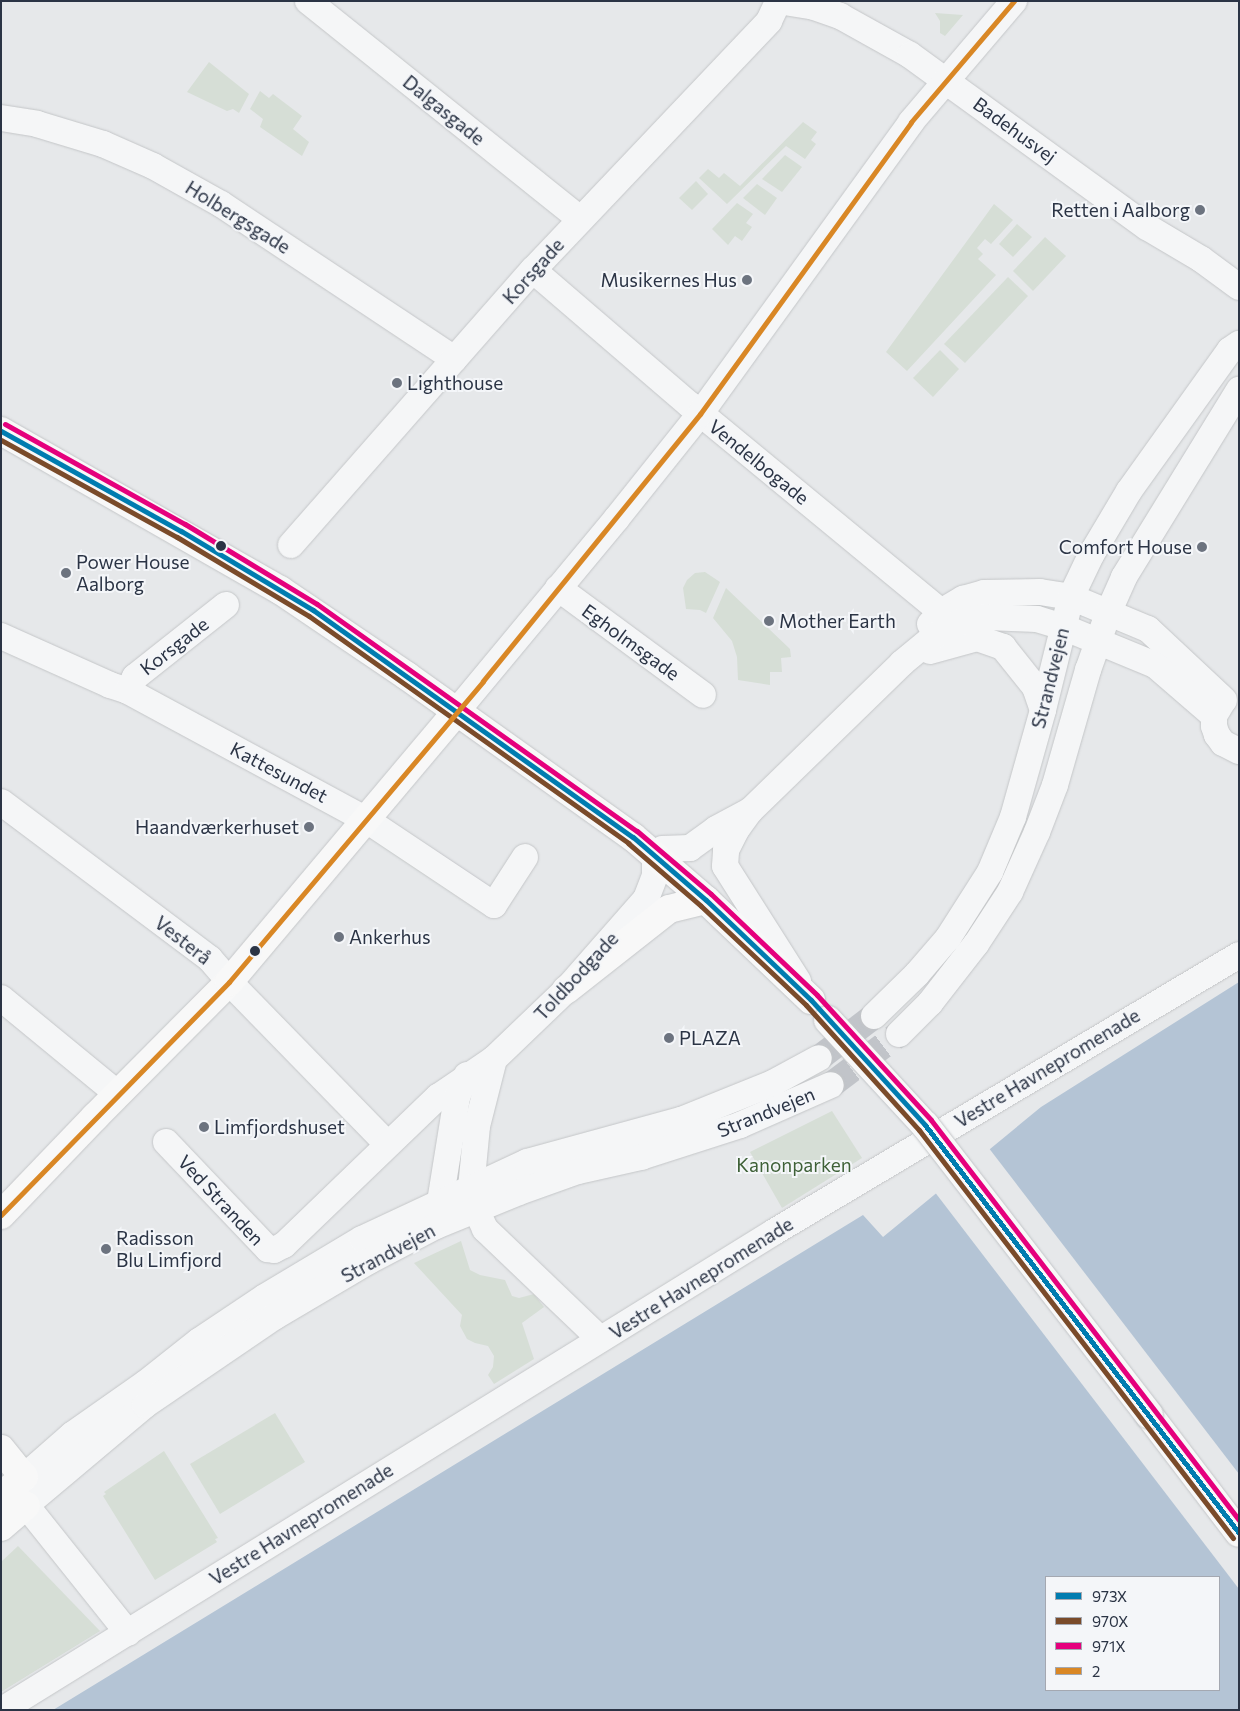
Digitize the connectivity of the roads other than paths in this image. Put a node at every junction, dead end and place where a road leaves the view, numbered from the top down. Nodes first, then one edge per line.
1 (308, 1) edge
2 (778, 1) edge
3 (1014, 1) edge
4 (947, 81) junction
5 (1, 118) edge
6 (580, 219) junction
7 (533, 270) junction
8 (1239, 287) edge
9 (1239, 344) edge
10 (454, 360) junction
11 (1239, 390) edge
12 (700, 414) junction
13 (1, 431) edge
14 (1, 447) edge
15 (72, 472) junction
16 (291, 545) dead end
17 (558, 588) junction
18 (1071, 597) junction
19 (226, 605) dead end
20 (1109, 611) junction
21 (941, 612) junction
22 (1063, 627) junction
23 (1, 636) edge
24 (1098, 641) junction
25 (902, 663) junction
26 (128, 690) junction
27 (704, 695) dead end
28 (1226, 703) edge
29 (1043, 710) junction
30 (456, 712) junction
31 (1239, 750) edge
32 (1, 802) edge
33 (750, 811) junction
34 (365, 819) junction
35 (658, 854) junction
36 (525, 857) dead end
37 (706, 900) junction
38 (1239, 954) edge
39 (229, 982) junction
40 (566, 990) junction
41 (1, 998) edge
42 (820, 1010) junction
43 (874, 1016) tunnel mouth
44 (899, 1034) tunnel mouth
45 (494, 1058) junction
46 (818, 1058) tunnel mouth
47 (467, 1075) junction
48 (831, 1086) tunnel mouth
49 (118, 1094) junction
50 (166, 1142) dead end
51 (387, 1144) junction
52 (473, 1198) junction
53 (440, 1202) junction
54 (1, 1215) edge
55 (600, 1339) junction
56 (1, 1449) edge
57 (24, 1477) junction
58 (10, 1500) edge
59 (1, 1527) edge
60 (1239, 1533) edge
61 (128, 1632) junction
62 (2, 1710) edge

1 - 6 street, Dalgasgade
2 - 4 street, Badehusvej
2 - 6 street, Korsgade
3 - 4 street
4 - 8 street, Badehusvej
4 - 12 street
5 - 10 street, Holbergsgade
6 - 7 street, Korsgade
7 - 10 street, Korsgade
7 - 12 street, Vendelbogade
9 - 18 street, Strandvejen
10 - 16 street, Korsgade
11 - 20 street, Strandvejen
12 - 17 street
12 - 21 street, Vendelbogade
13 - 15 main road
14 - 15 main road
15 - 30 main road
17 - 27 street, Egholmsgade
17 - 30 street
18 - 20 street
18 - 21 street
18 - 22 street, Strandvejen
19 - 26 street, Korsgade
20 - 24 street, Strandvejen
20 - 28 street
21 - 25 street
22 - 24 street
22 - 25 street
22 - 29 street, Strandvejen
23 - 26 street, Kattesundet
24 - 28 street
24 - 44 street, Strandvejen
25 - 29 street
25 - 33 street
26 - 34 street, Kattesundet
28 - 31 street
29 - 43 street, Strandvejen
30 - 34 main road
30 - 35 main road
32 - 39 street, Vesterå
33 - 35 street
33 - 42 street
34 - 36 street, Kattesundet
34 - 39 main road
35 - 37 main road
35 - 40 street, Toldbodgade
35 - 42 main road
37 - 40 main road
37 - 42 main road
38 - 55 street, Vestre Havnepromenade
39 - 49 main road
39 - 51 street, Vesterå
40 - 45 street, Toldbodgade
41 - 49 street
42 - 60 main road, bridge
45 - 47 street, Toldbodgade
45 - 52 street
46 - 52 street, Strandvejen
47 - 51 street, Toldbodgade
47 - 53 street
48 - 52 street, Strandvejen
49 - 54 main road
50 - 51 street, Ved Stranden
52 - 53 street, Strandvejen
52 - 55 street, Vestre Havnepromenade
52 - 58 street, Strandvejen
53 - 57 street, Strandvejen
55 - 61 street, Vestre Havnepromenade
56 - 57 main road
57 - 58 main road
58 - 59 main road, Strandvejen
58 - 61 street
61 - 62 street, Vestre Havnepromenade

